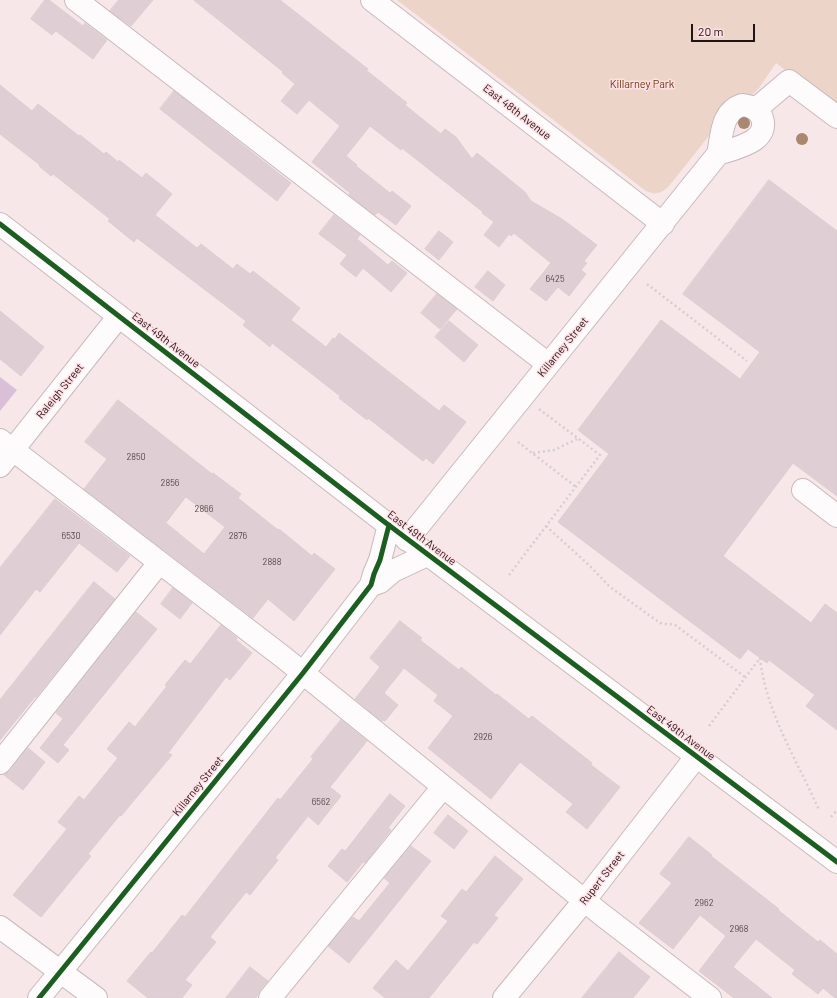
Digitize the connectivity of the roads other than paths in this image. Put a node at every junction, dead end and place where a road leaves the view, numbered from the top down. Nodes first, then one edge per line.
1 (76, 0) edge
2 (372, 0) edge
3 (756, 109) junction
4 (837, 117) edge
5 (718, 154) junction
6 (0, 224) edge
7 (662, 224) junction
8 (119, 316) junction
9 (548, 364) junction
10 (4, 452) edge
11 (803, 490) dead end
12 (837, 516) edge
13 (389, 526) junction
14 (407, 540) junction
15 (427, 555) junction
16 (159, 563) junction
17 (371, 585) junction
18 (303, 673) junction
19 (696, 756) junction
20 (0, 762) edge
21 (444, 787) junction
22 (837, 862) edge
23 (584, 901) junction
24 (0, 927) edge
25 (61, 972) junction
26 (40, 998) edge
27 (96, 998) edge
28 (270, 998) edge
29 (504, 998) edge
30 (710, 998) edge

1 - 9 street
2 - 7 street, East 48th Avenue
3 - 4 street
3 - 5 street
3 - 5 street
5 - 7 street, Killarney Street
6 - 8 street, East 49th Avenue
7 - 9 street, Killarney Street
8 - 10 street, Raleigh Street
8 - 13 street, East 49th Avenue
9 - 14 street, Killarney Street
10 - 16 street
11 - 12 street
13 - 14 street, East 49th Avenue
13 - 17 street
14 - 15 street, East 49th Avenue
15 - 17 street
15 - 19 street, East 49th Avenue
16 - 18 street
16 - 20 street
17 - 18 street, Killarney Street
18 - 21 street
18 - 25 street, Killarney Street
19 - 22 street, East 49th Avenue
19 - 23 street, Rupert Street
21 - 23 street
21 - 28 street
23 - 29 street, Rupert Street
23 - 30 street
24 - 25 street
25 - 26 street, Killarney Street
25 - 27 street

